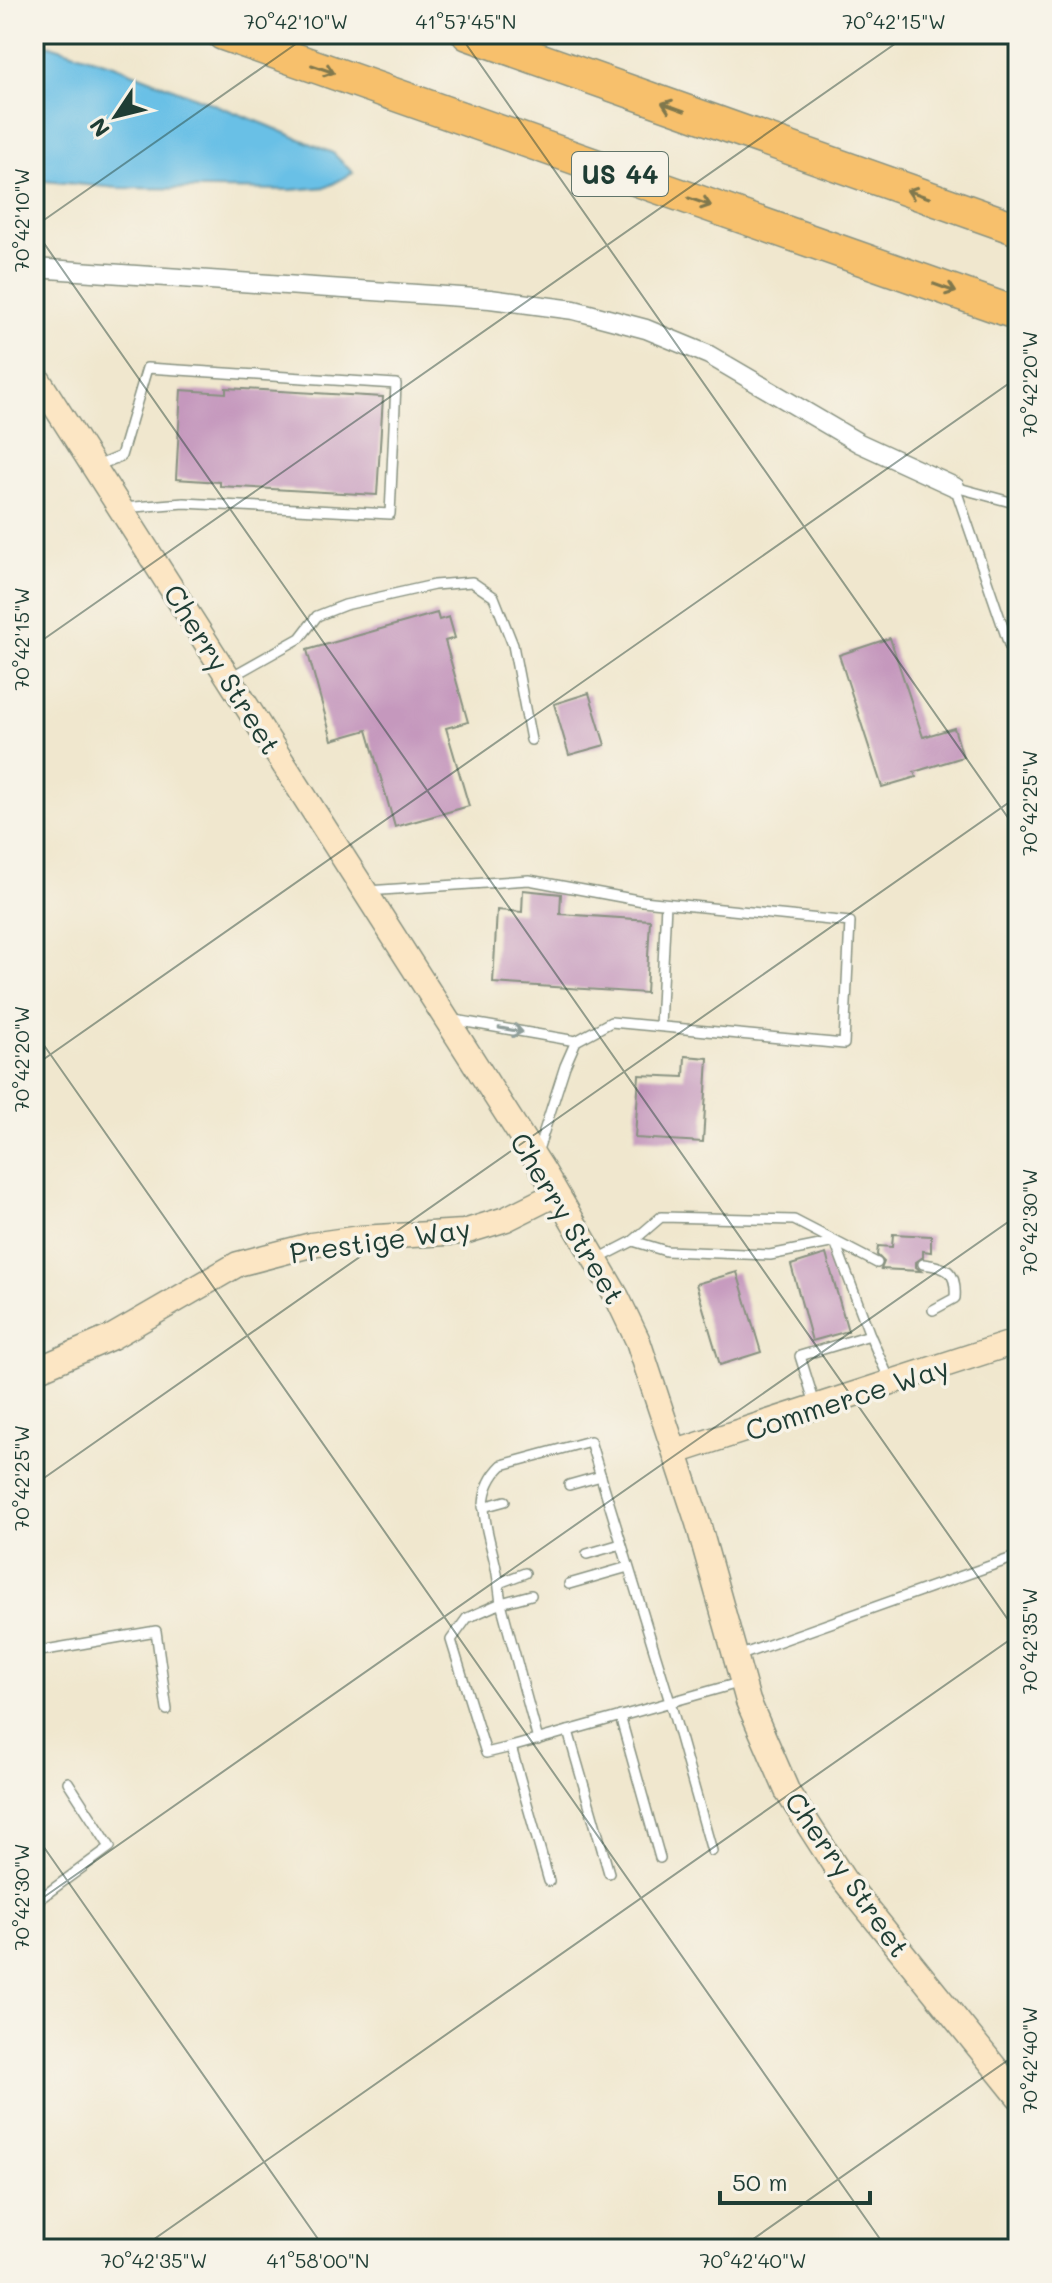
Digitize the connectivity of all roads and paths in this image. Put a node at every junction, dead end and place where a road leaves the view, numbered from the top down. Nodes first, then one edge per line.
1 (223, 34) edge
2 (468, 34) edge
3 (1018, 229) edge
4 (34, 268) edge
5 (1018, 314) edge
6 (34, 373) edge
7 (94, 467) junction
8 (955, 487) junction
9 (1018, 504) edge
10 (120, 508) junction
11 (1018, 671) edge
12 (229, 678) junction
13 (531, 740) dead end
14 (364, 891) junction
15 (666, 904) junction
16 (445, 1018) junction
17 (660, 1026) junction
18 (576, 1041) junction
19 (535, 1159) junction
20 (556, 1194) junction
21 (633, 1241) junction
22 (835, 1242) junction
23 (596, 1260) junction
24 (877, 1263) dead end
25 (923, 1264) dead end
26 (933, 1310) dead end
27 (870, 1335) junction
28 (1018, 1341) edge
29 (34, 1371) edge
30 (891, 1384) junction
31 (817, 1407) junction
32 (676, 1452) junction
33 (601, 1476) junction
34 (569, 1485) dead end
35 (505, 1501) dead end
36 (483, 1507) junction
37 (621, 1544) junction
38 (587, 1554) dead end
39 (1018, 1556) edge
40 (628, 1567) junction
41 (525, 1573) dead end
42 (499, 1583) junction
43 (569, 1584) dead end
44 (531, 1595) dead end
45 (501, 1603) junction
46 (34, 1652) edge
47 (735, 1657) junction
48 (742, 1682) junction
49 (670, 1702) junction
50 (167, 1710) dead end
51 (620, 1716) junction
52 (568, 1731) junction
53 (538, 1740) junction
54 (511, 1747) junction
55 (68, 1782) dead end
56 (712, 1851) dead end
57 (660, 1858) dead end
58 (609, 1873) dead end
59 (549, 1881) dead end
60 (34, 1903) edge
61 (1018, 2096) edge

1 -> 5 highway, US 44
3 -> 2 highway
4 - 8 street
6 - 7 main road, Cherry Street
7 - 10 main road, Cherry Street
7 - 10 lane
8 - 9 lane
8 - 11 lane
10 - 12 main road, Cherry Street
12 - 13 lane
12 - 14 main road, Cherry Street
14 - 15 lane
14 - 16 main road, Cherry Street
15 - 17 lane
15 - 17 lane
16 -> 18 lane
16 - 19 main road, Cherry Street
17 - 18 lane
18 - 19 lane
19 - 20 main road, Cherry Street
20 - 23 main road, Cherry Street
20 - 29 main road, Prestige Way
21 - 22 lane
21 - 22 lane
21 - 23 lane
22 - 24 lane
22 - 27 lane
23 - 32 main road, Cherry Street
25 - 26 lane
27 - 30 lane
27 - 31 lane
28 - 30 main road, Commerce Way
30 - 31 main road, Commerce Way
31 - 32 main road, Commerce Way
32 - 47 main road, Cherry Street
33 - 34 lane
33 - 36 lane
33 - 37 lane
35 - 36 lane
36 - 42 lane
37 - 38 lane
37 - 40 lane
39 - 47 lane
40 - 43 lane
40 - 49 lane
41 - 42 lane
42 - 45 lane
44 - 45 lane
45 - 53 lane
45 - 54 lane
46 - 50 lane
47 - 48 main road, Cherry Street
48 - 49 lane
48 - 61 main road, Cherry Street
49 - 51 lane
49 - 56 lane
51 - 52 lane
51 - 57 lane
52 - 53 lane
52 - 58 lane
53 - 54 lane
54 - 59 lane
55 - 60 lane

